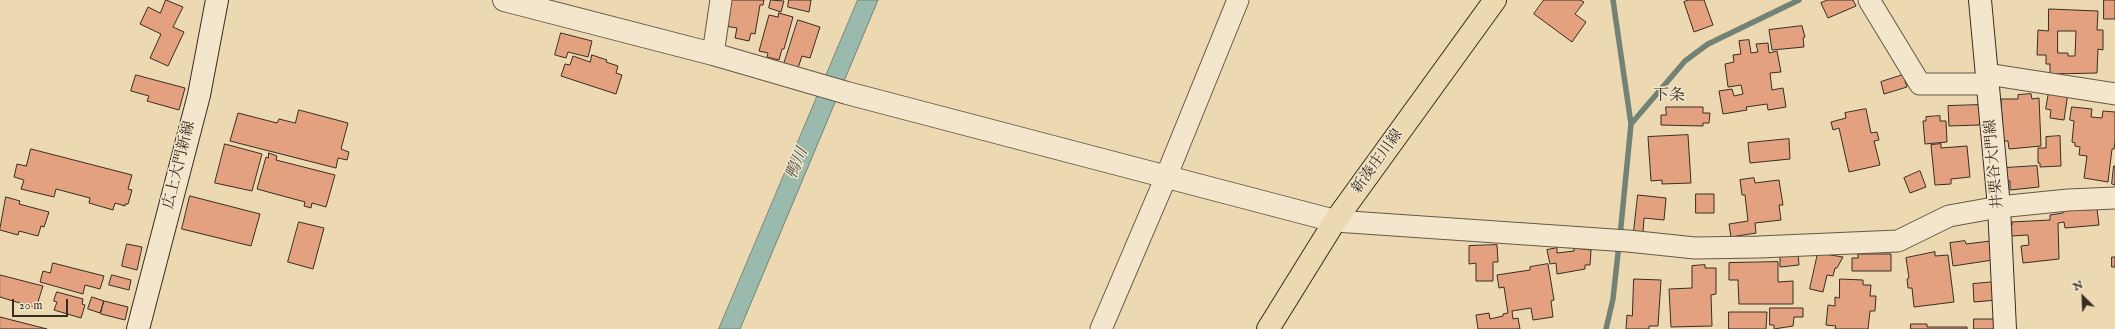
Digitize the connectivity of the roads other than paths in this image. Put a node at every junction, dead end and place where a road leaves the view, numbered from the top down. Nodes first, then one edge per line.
1 (217, 0) edge
2 (504, 0) edge
3 (721, 0) edge
4 (1238, 0) edge
5 (1495, 0) edge
6 (1869, 0) edge
7 (1980, 0) edge
8 (713, 54) junction
9 (1987, 79) junction
10 (2115, 94) edge
11 (1166, 177) junction
12 (2115, 198) edge
13 (1999, 207) junction
14 (1335, 221) junction
15 (138, 329) edge
16 (1100, 329) edge
17 (1268, 329) edge
18 (2005, 329) edge

1 - 15 street, 広上大門新線
2 - 8 street
3 - 8 street
4 - 11 street
5 - 14 main road, 新湊庄川線
6 - 9 street
7 - 9 street, 井栗谷大門線
8 - 11 street
9 - 10 street
9 - 13 street, 井栗谷大門線
11 - 14 street
11 - 16 street
12 - 13 street
13 - 14 street
13 - 18 street, 井栗谷大門線
14 - 17 main road, 新湊庄川線

